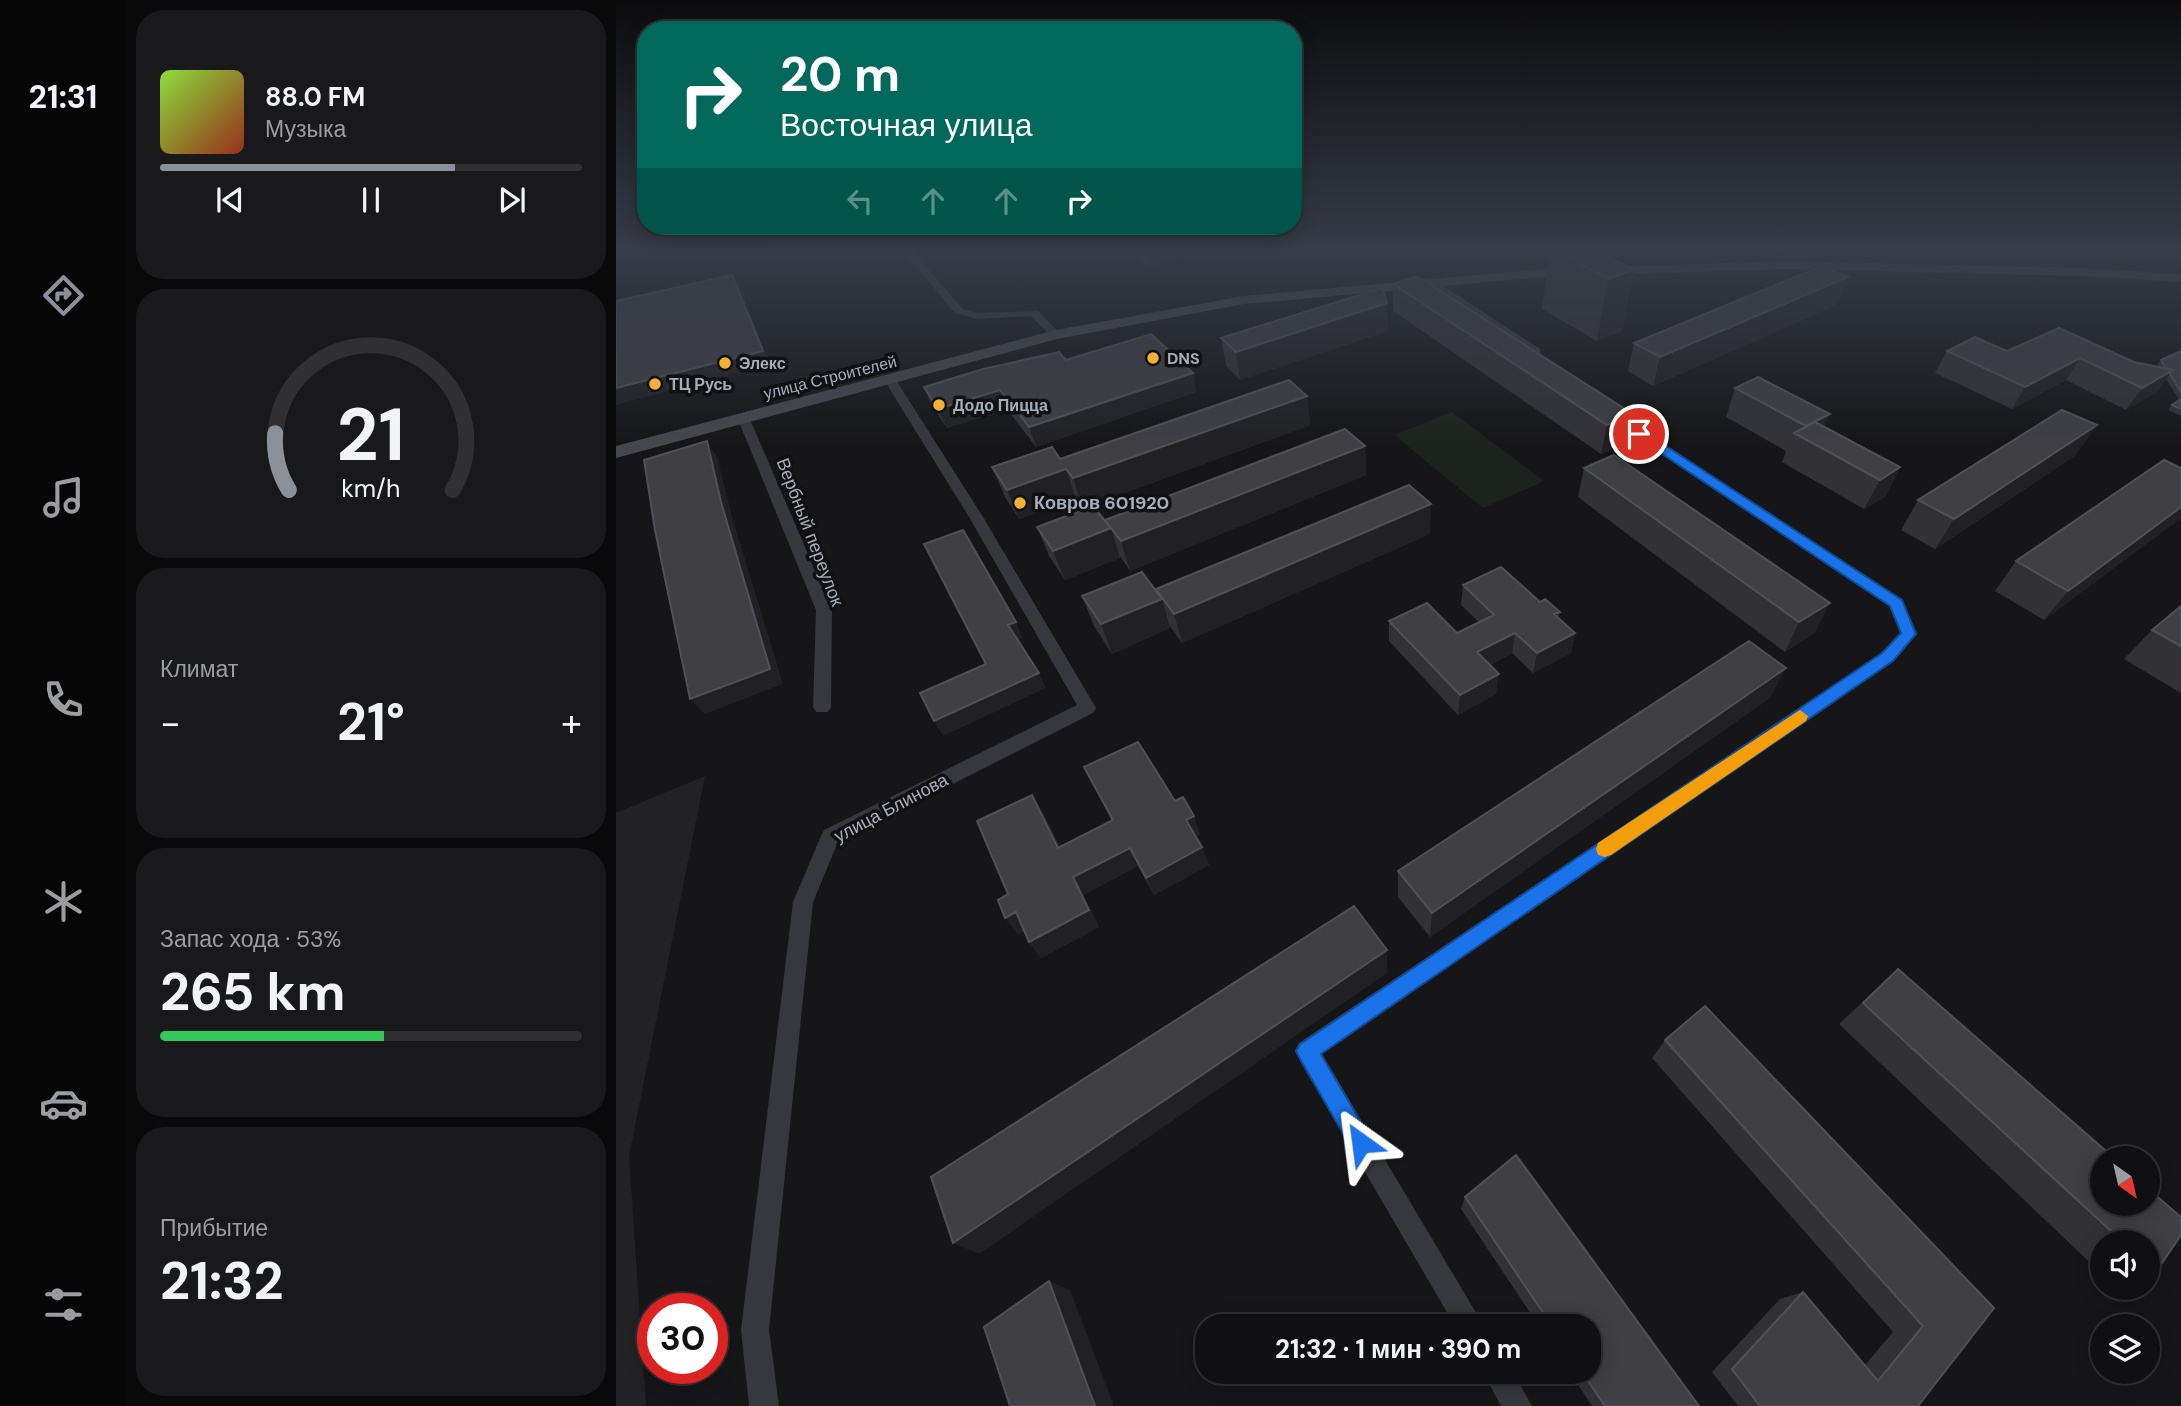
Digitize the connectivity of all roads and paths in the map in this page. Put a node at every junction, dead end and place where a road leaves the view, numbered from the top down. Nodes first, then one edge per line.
1 (971, 315) edge
2 (1003, 315) edge
3 (1036, 315) edge
4 (1166, 315) edge
5 (1480, 315) edge
6 (1056, 335) junction
7 (890, 380) junction
8 (1559, 381) edge
9 (1592, 403) edge
10 (743, 417) junction
11 (616, 452) edge
12 (822, 707) dead end
13 (1463, 1314) edge
14 (1504, 1384) edge
15 (764, 1406) edge
16 (1517, 1406) edge

1 - 2 street
3 - 6 street
4 - 6 main road, улица Строителей
5 - 8 street
6 - 7 main road, улица Строителей
7 - 10 main road, улица Строителей
7 - 15 street, улица Блинова
9 - 13 street
10 - 11 main road, улица Строителей
10 - 12 street, Вербный переулок
14 - 16 street

